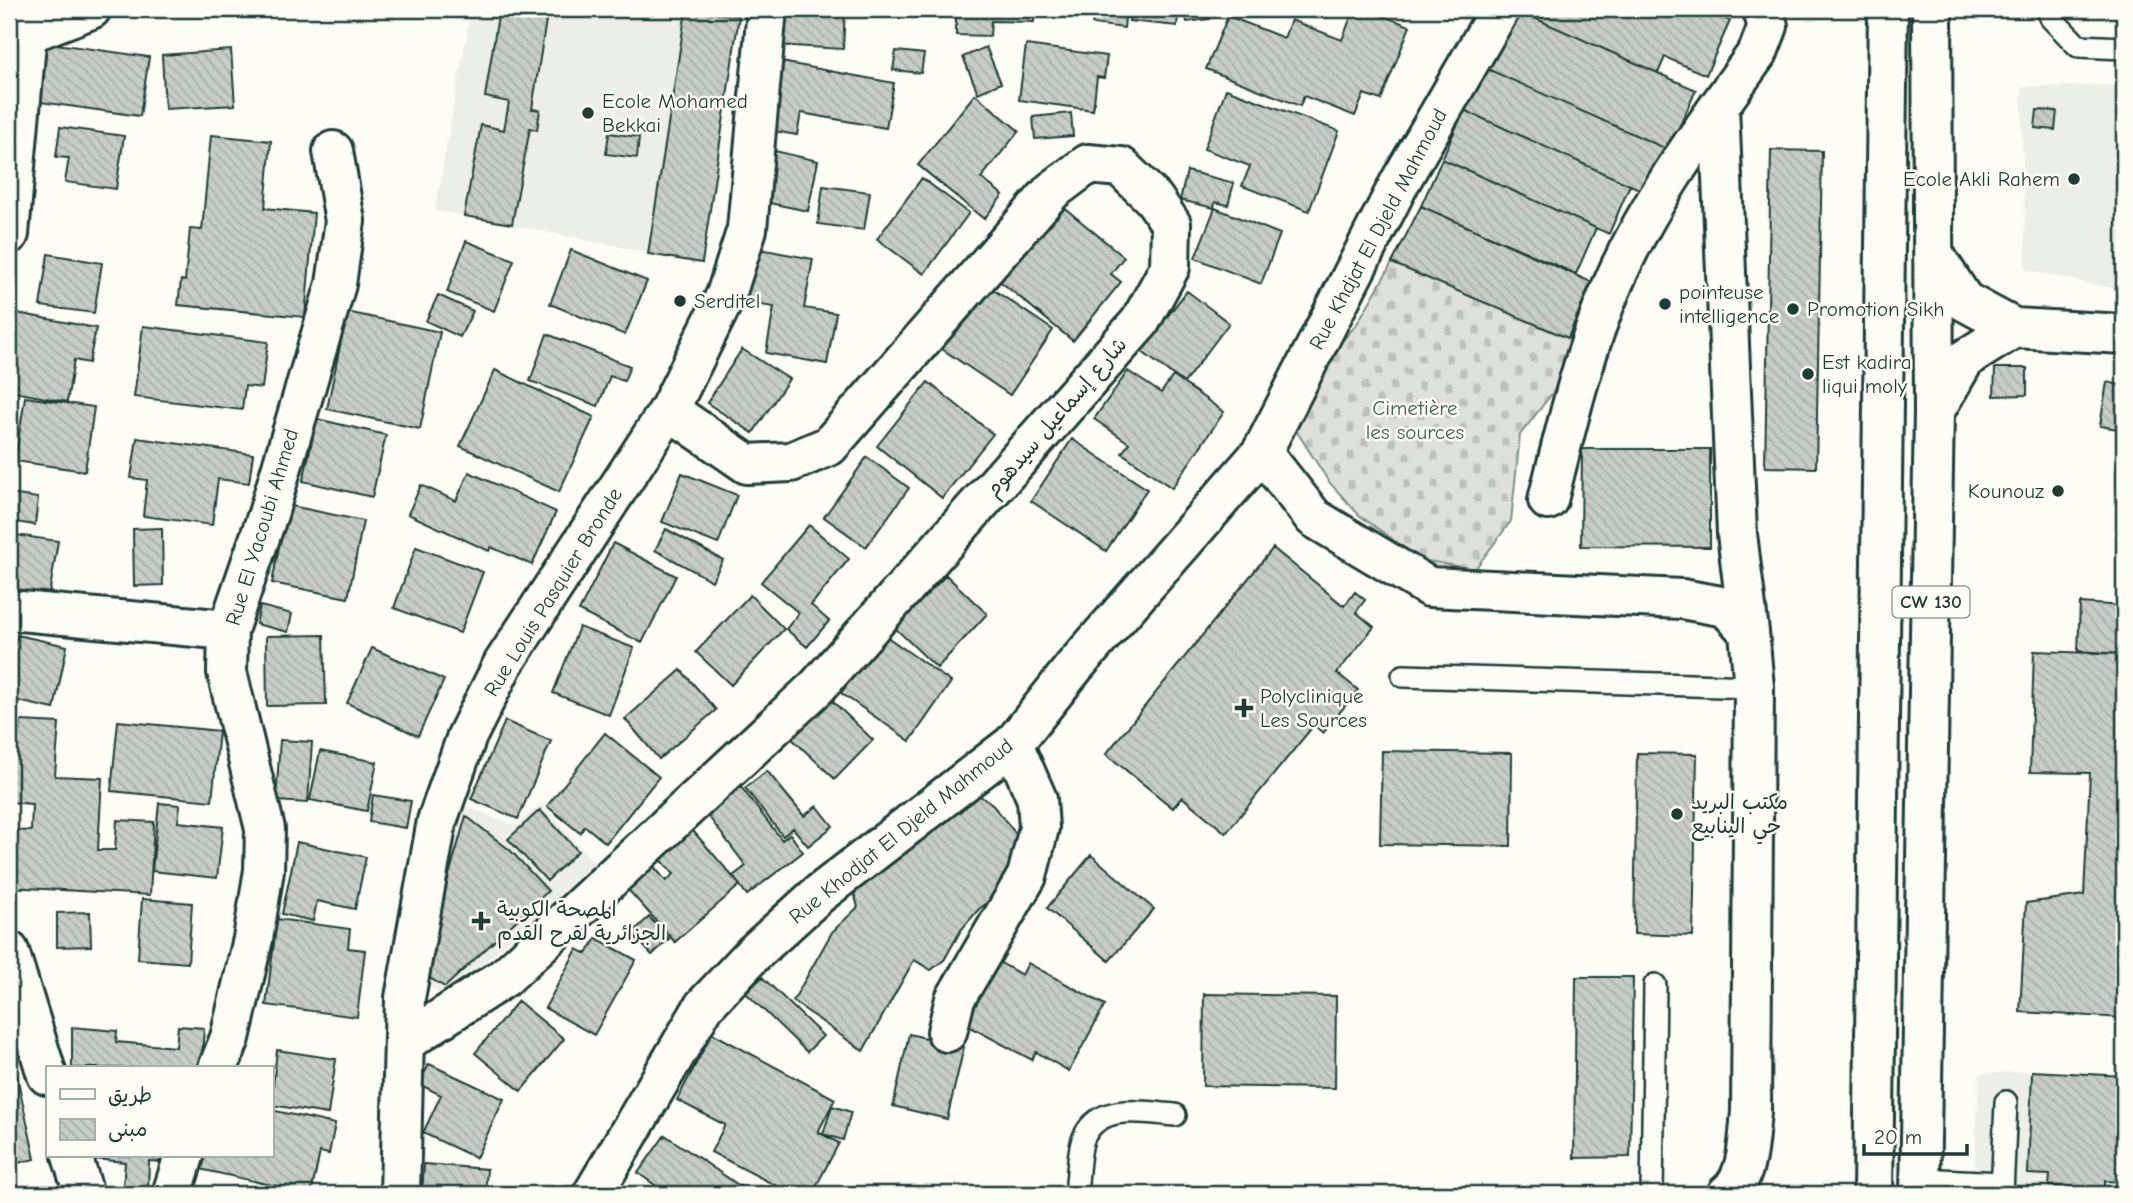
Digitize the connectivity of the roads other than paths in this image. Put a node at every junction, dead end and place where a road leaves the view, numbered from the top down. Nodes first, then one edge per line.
1 (91, 9) edge
2 (767, 9) edge
3 (1500, 9) edge
4 (1762, 9) edge
5 (1888, 9) edge
6 (1932, 9) edge
7 (2048, 9) edge
8 (28, 22) edge
9 (2124, 48) edge
10 (1719, 106) junction
11 (332, 151) dead end
12 (9, 234) edge
13 (1936, 256) junction
14 (2014, 328) junction
15 (2124, 334) edge
16 (669, 410) junction
17 (1934, 412) junction
18 (1262, 452) junction
19 (1548, 500) dead end
20 (9, 610) edge
21 (228, 630) junction
22 (1749, 632) junction
23 (1403, 676) dead end
24 (1754, 687) junction
25 (1013, 744) junction
26 (9, 951) edge
27 (1655, 985) dead end
28 (947, 1032) dead end
29 (405, 1042) junction
30 (219, 1066) edge
31 (46, 1072) edge
32 (2006, 1102) dead end
33 (1175, 1115) dead end
34 (73, 1158) edge
35 (183, 1158) edge
36 (1920, 1187) edge
37 (2002, 1189) edge
38 (84, 1194) edge
39 (172, 1194) edge
40 (400, 1194) edge
41 (593, 1194) edge
42 (1076, 1194) edge
43 (1652, 1194) edge
44 (1727, 1194) edge
45 (1873, 1194) edge

1 - 8 street
2 - 16 street, Rue Louis Pasquier Bronde
3 - 18 street, Rue Khdjat El Djeld Mahmoud
4 - 10 street
5 - 45 street, CW 130
6 - 13 street, CW 130
7 - 9 lane
8 - 12 street
10 - 19 street
10 - 22 street
11 - 21 street, Rue El Yacoubi Ahmed
13 - 14 street
13 - 17 street, CW 130
14 - 15 street
14 - 17 street
16 - 29 street, Rue Louis Pasquier Bronde
16 - 29 street, شارع إسماعيل سيدهوم
17 - 36 street, CW 130
18 - 22 street
18 - 25 street, Rue Khodjat El Djeld Mahmoud
20 - 21 street
21 - 30 street, Rue El Yacoubi Ahmed
22 - 24 street
23 - 24 lane
24 - 44 street
25 - 28 street
25 - 41 street, Rue Khodjat El Djeld Mahmoud
26 - 31 street
27 - 43 lane
29 - 40 street, Rue Louis Pasquier Bronde
32 - 37 lane
33 - 42 lane
34 - 38 street
35 - 39 street
36 - 37 lane

